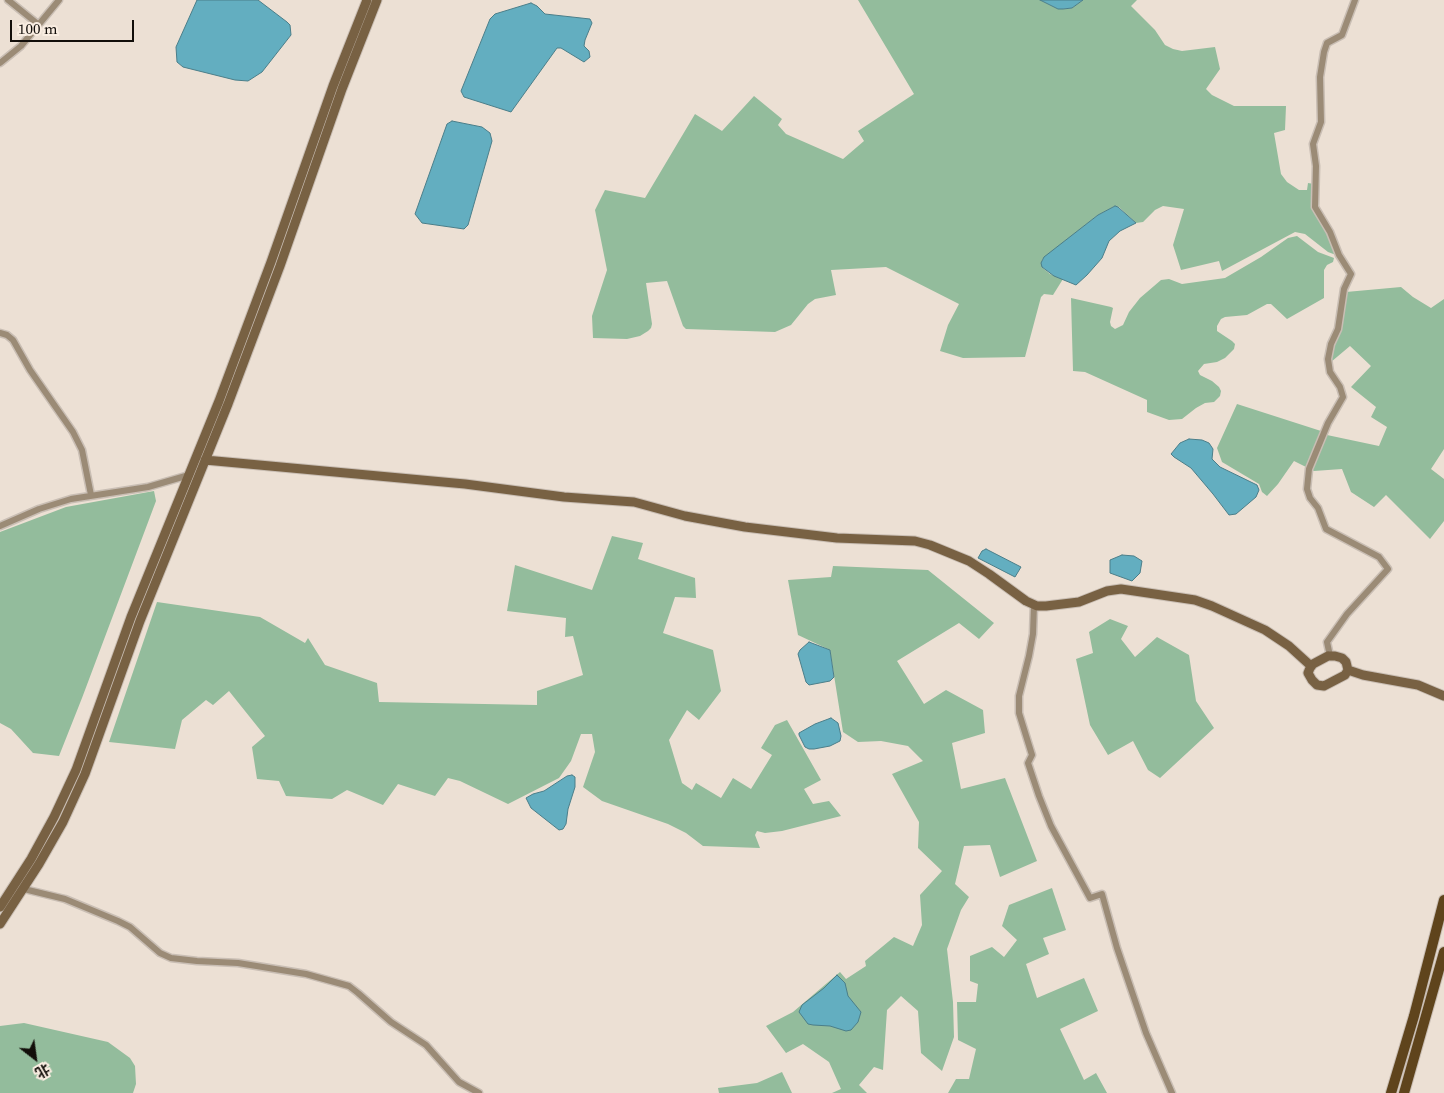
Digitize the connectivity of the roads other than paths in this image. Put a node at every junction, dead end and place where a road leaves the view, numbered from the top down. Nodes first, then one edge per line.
1 (8, 0) edge
2 (59, 0) edge
3 (366, 0) edge
4 (377, 0) edge
5 (1355, 0) edge
6 (39, 25) junction
7 (0, 63) edge
8 (0, 333) edge
9 (205, 460) junction
10 (189, 475) junction
11 (91, 495) junction
12 (0, 526) edge
13 (1034, 605) junction
14 (1330, 656) junction
15 (1311, 666) junction
16 (1348, 670) junction
17 (1444, 696) edge
18 (24, 889) junction
19 (1444, 900) edge
20 (0, 907) edge
21 (0, 924) edge
22 (1444, 952) edge
23 (479, 1093) edge
24 (1172, 1093) edge
25 (1391, 1093) edge
26 (1404, 1093) edge

1 - 6 street
2 - 6 street
3 - 10 main road
4 - 9 main road
5 - 14 street
6 - 7 street
8 - 11 street
9 - 13 main road
9 - 18 main road
10 - 11 street
10 - 20 main road
11 - 12 street
13 - 15 main road
13 - 24 street
14 - 15 main road
14 - 16 main road
15 - 16 main road
16 - 17 main road
18 - 21 main road
18 - 23 street
19 - 25 main road
22 - 26 main road

